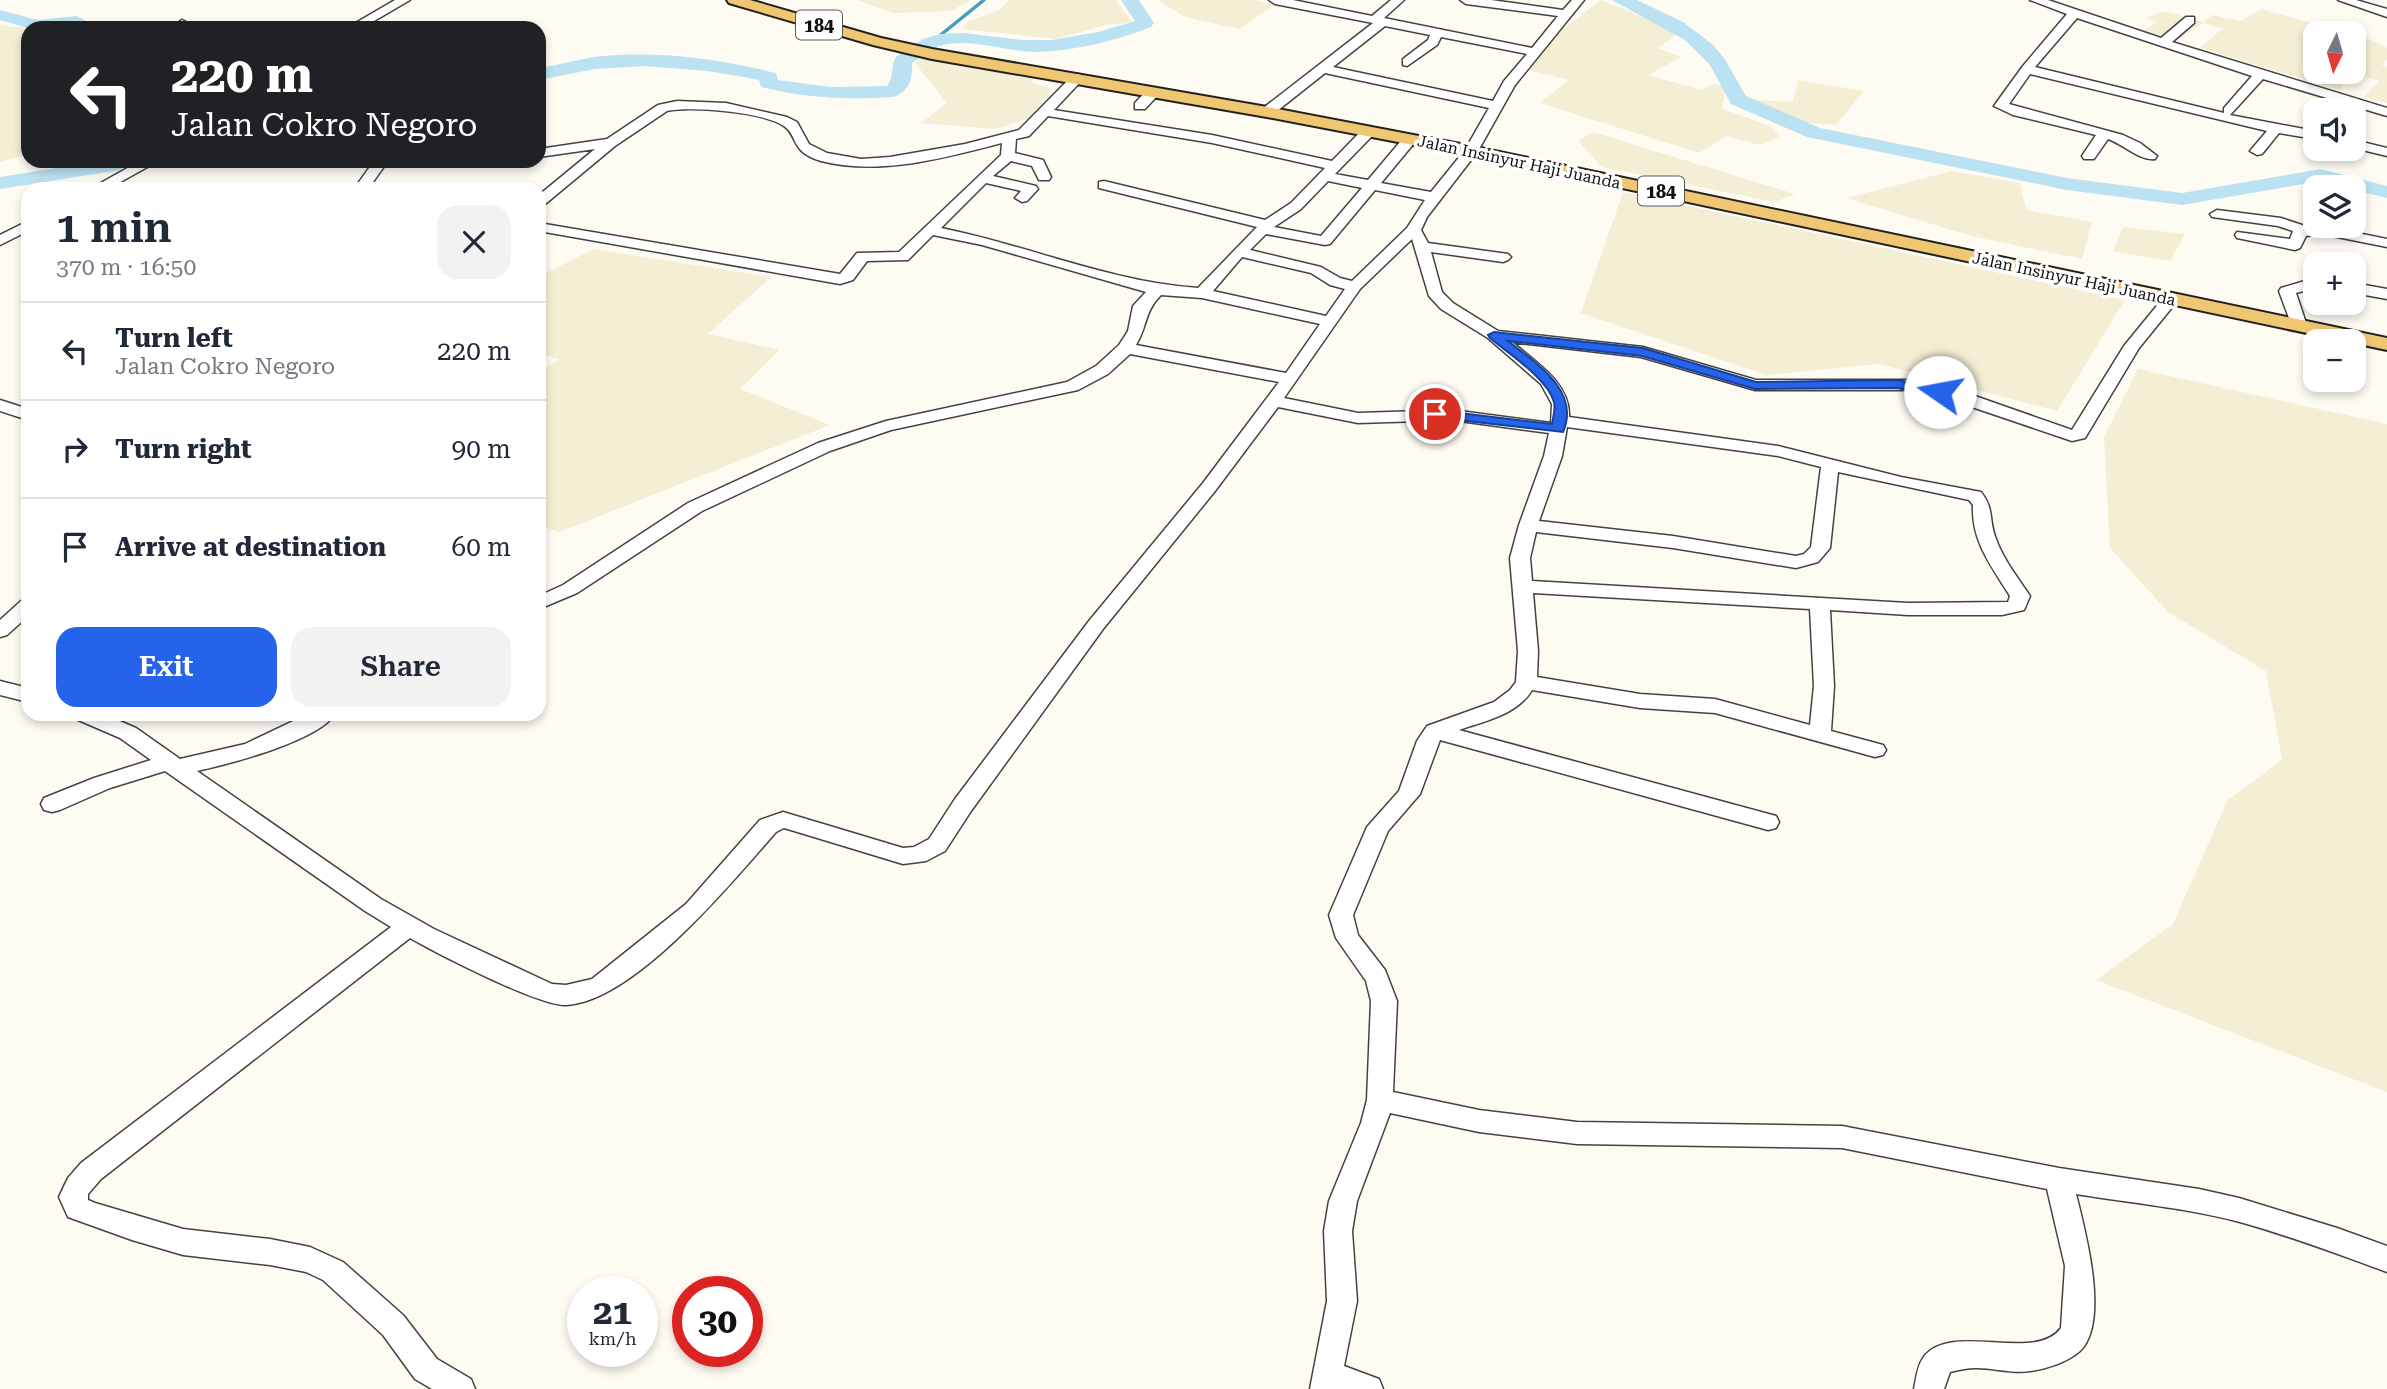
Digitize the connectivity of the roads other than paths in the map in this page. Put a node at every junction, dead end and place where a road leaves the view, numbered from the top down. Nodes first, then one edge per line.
1 (404, 0) edge
2 (734, 0) edge
3 (1398, 0) edge
4 (1466, 0) edge
5 (1577, 0) edge
6 (2036, 0) edge
7 (2344, 0) edge
8 (1283, 1) edge
9 (2075, 13) junction
10 (2387, 13) edge
11 (1566, 14) junction
12 (2190, 20) dead end
13 (366, 21) edge
14 (1378, 21) junction
15 (1437, 32) junction
16 (2163, 43) junction
17 (1535, 52) junction
18 (1407, 62) dead end
19 (1325, 68) junction
20 (2027, 69) junction
21 (2261, 74) junction
22 (1077, 78) junction
23 (1153, 92) junction
24 (1140, 106) dead end
25 (1496, 106) junction
26 (2229, 111) dead end
27 (1045, 112) junction
28 (1267, 112) junction
29 (2387, 112) edge
30 (2275, 130) junction
31 (1369, 131) junction
32 (2303, 134) edge
33 (2105, 135) junction
34 (1009, 138) junction
35 (1410, 139) junction
36 (611, 143) junction
37 (2366, 147) edge
38 (2257, 151) dead end
39 (546, 152) edge
40 (1471, 152) junction
41 (2387, 152) edge
42 (1008, 156) junction
43 (2089, 156) dead end
44 (2150, 156) dead end
45 (138, 168) edge
46 (1329, 171) junction
47 (1044, 177) dead end
48 (983, 178) junction
49 (110, 182) edge
50 (1372, 184) junction
51 (1104, 185) dead end
52 (546, 196) edge
53 (1435, 197) junction
54 (1023, 198) dead end
55 (2217, 214) dead end
56 (9, 221) dead end
57 (21, 224) edge
58 (546, 227) edge
59 (1265, 227) junction
60 (21, 229) edge
61 (929, 230) junction
62 (2303, 230) joint
63 (2242, 235) dead end
64 (2362, 238) edge
65 (1417, 239) junction
66 (0, 241) edge
67 (2387, 243) edge
68 (1239, 252) junction
69 (1503, 257) dead end
70 (1355, 286) junction
71 (2303, 286) edge
72 (1157, 290) junction
73 (2366, 291) edge
74 (1202, 293) junction
75 (2387, 295) edge
76 (2170, 300) junction
77 (1332, 322) junction
78 (2300, 326) junction
79 (1494, 335) junction
80 (2387, 344) edge
81 (1126, 348) junction
82 (1290, 379) junction
83 (1272, 401) junction
84 (0, 405) edge
85 (21, 412) edge
86 (1559, 425) junction
87 (1830, 464) junction
88 (1528, 525) junction
89 (1523, 586) junction
90 (546, 600) edge
91 (1820, 602) junction
92 (21, 613) edge
93 (0, 631) edge
94 (1526, 682) junction
95 (0, 688) edge
96 (21, 693) edge
97 (100, 721) edge
98 (311, 721) edge
99 (1435, 731) junction
100 (1820, 734) junction
101 (1875, 750) dead end
102 (171, 765) junction
103 (52, 804) dead end
104 (1768, 822) dead end
105 (409, 926) junction
106 (1380, 1100) junction
107 (2059, 1180) junction
108 (2387, 1259) edge
109 (1326, 1381) edge
110 (460, 1389) edge
111 (1368, 1389) edge
112 (1929, 1389) edge

1 - 13 street
2 - 22 main road, Jalan Insinyur Haji Juanda / 184
3 - 14 street
4 - 11 street
5 - 11 street
6 - 9 street
7 - 10 street
8 - 14 street
9 - 16 street
9 - 20 street
11 - 17 street
12 - 16 street
14 - 15 street
14 - 19 street
15 - 17 street
15 - 18 street
16 - 21 street
17 - 25 street
19 - 25 street
19 - 28 street
20 - 30 street
20 - 33 street
21 - 26 street
21 - 29 street
22 - 23 main road, Jalan Insinyur Haji Juanda / 184
22 - 27 street
23 - 24 street
23 - 28 main road, Jalan Insinyur Haji Juanda / 184
25 - 40 street
27 - 34 street
27 - 46 street
28 - 31 main road, Jalan Insinyur Haji Juanda / 184
30 - 32 street
30 - 38 street
31 - 35 main road, Jalan Insinyur Haji Juanda / 184
31 - 46 street
33 - 43 street
33 - 44 street
34 - 36 street
34 - 42 street
35 - 40 main road, Jalan Insinyur Haji Juanda / 184
35 - 50 street
36 - 39 street
36 - 52 street
37 - 41 street
40 - 53 street
40 - 76 main road, Jalan Insinyur Haji Juanda / 184
42 - 47 street
42 - 48 street
45 - 49 street
46 - 50 street
46 - 59 street
48 - 54 street
48 - 61 street
50 - 53 street
50 - 59 street
51 - 59 street
53 - 65 street
55 - 62 street
56 - 57 street
58 - 61 street
59 - 68 street
60 - 66 street
61 - 72 street
62 - 63 street
64 - 67 street
65 - 69 street
65 - 70 street
65 - 79 street
68 - 70 street
68 - 74 street
70 - 77 street
71 - 78 street
72 - 74 street
72 - 81 street
73 - 75 street
74 - 77 street
76 - 78 main road, Jalan Insinyur Haji Juanda / 184
76 - 79 street
77 - 82 street
78 - 80 main road, Jalan Insinyur Haji Juanda / 184
79 - 86 street
81 - 82 street
81 - 90 street
82 - 83 street
83 - 86 street
83 - 105 street
84 - 85 street
86 - 87 street
86 - 88 street
87 - 88 street
87 - 91 street
88 - 89 street
89 - 91 street
89 - 94 street
91 - 100 street
92 - 93 street
94 - 99 street
94 - 100 street
95 - 96 street
97 - 102 street
98 - 102 street
99 - 104 street
99 - 106 street
100 - 101 street
102 - 103 street
102 - 105 street
105 - 110 street
106 - 107 street
106 - 109 street
107 - 108 street
107 - 112 street
109 - 111 street

